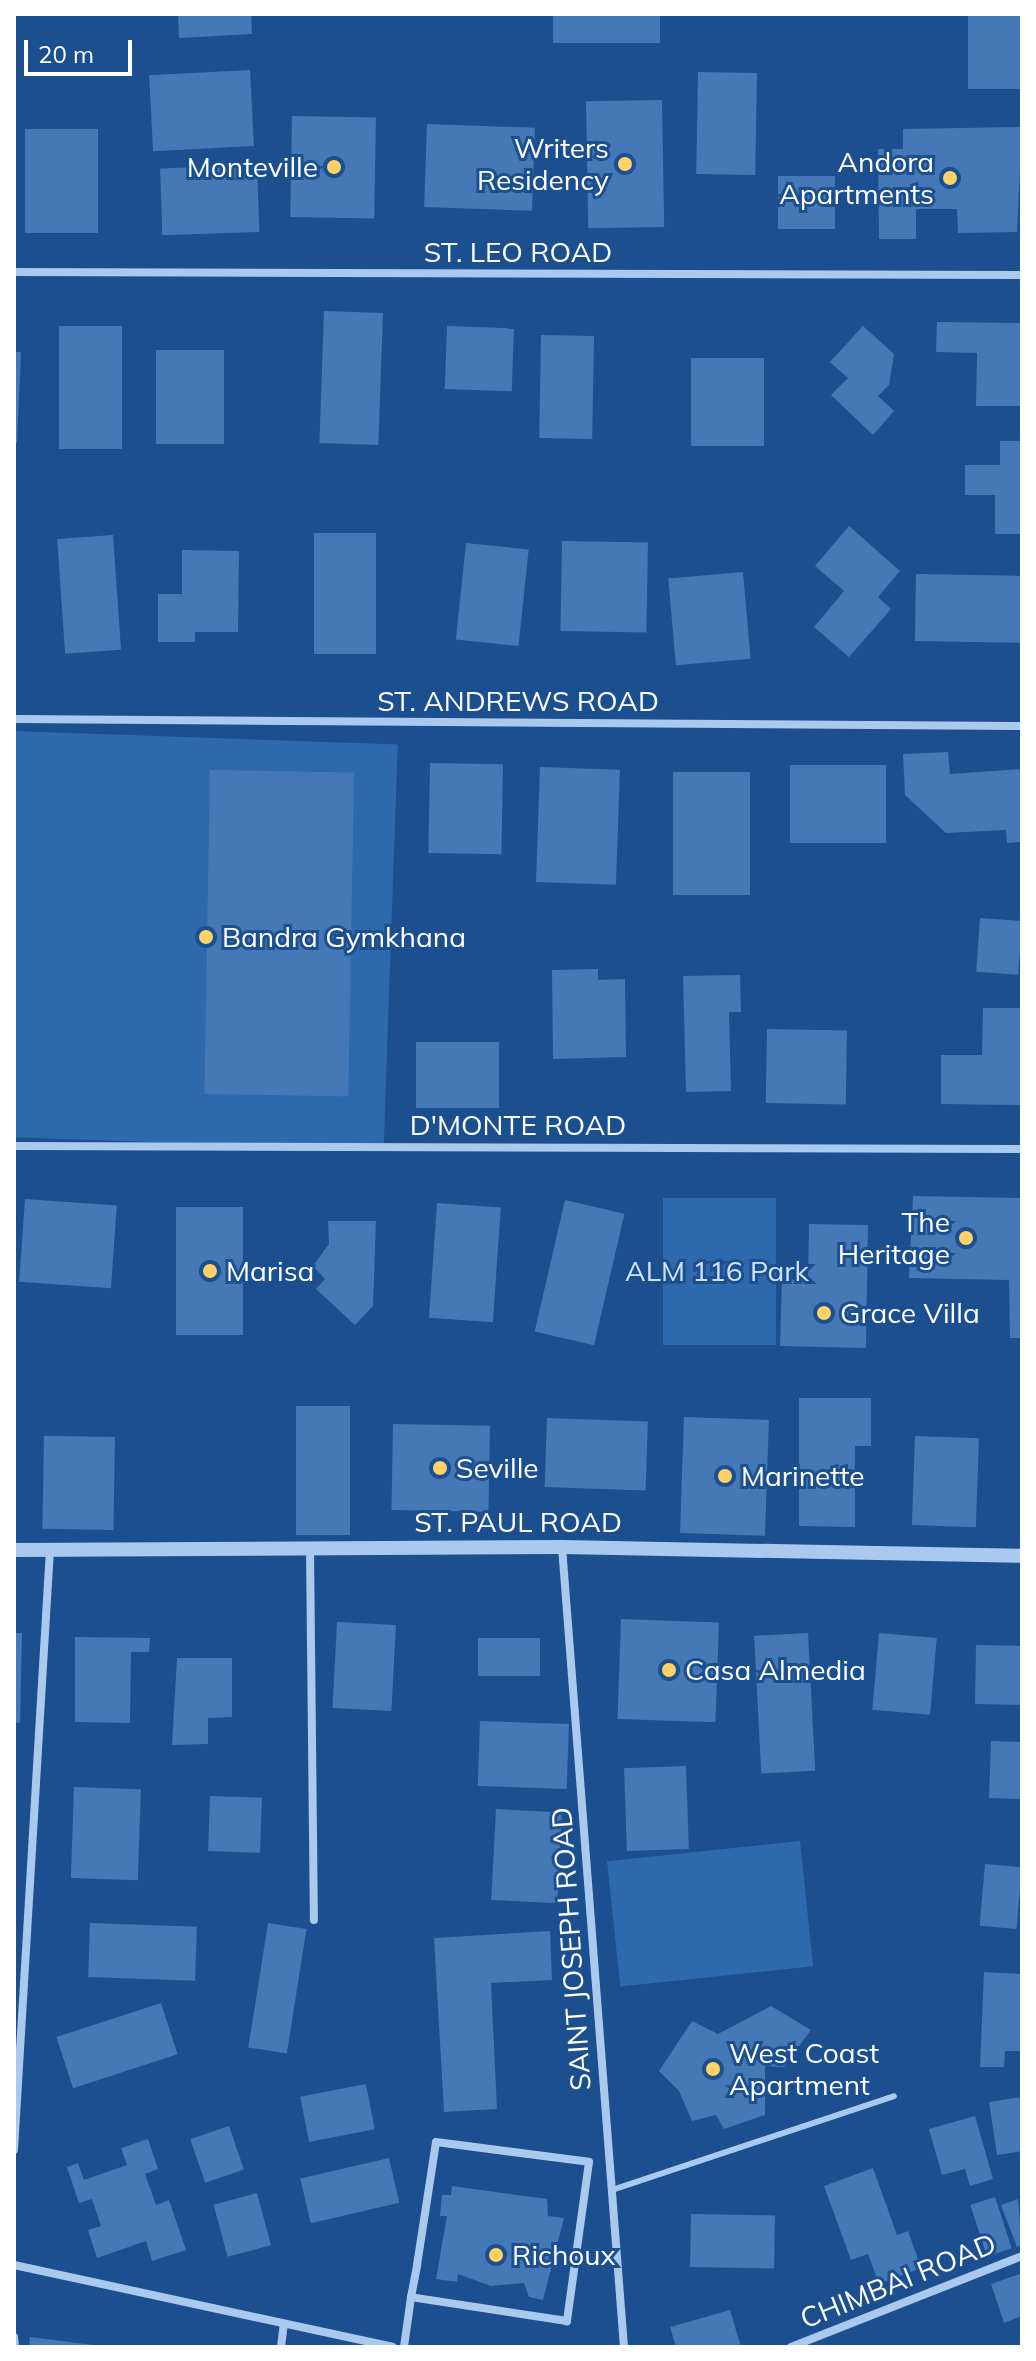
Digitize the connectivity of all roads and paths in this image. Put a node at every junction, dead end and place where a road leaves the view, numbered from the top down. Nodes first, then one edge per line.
1 (14, 272) edge
2 (1022, 275) edge
3 (14, 719) edge
4 (1022, 726) edge
5 (14, 1146) edge
6 (1022, 1149) edge
7 (562, 1547) junction
8 (310, 1548) junction
9 (50, 1549) junction
10 (14, 1550) edge
11 (1022, 1556) edge
12 (314, 1920) dead end
13 (894, 2096) dead end
14 (14, 2150) edge
15 (589, 2162) junction
16 (610, 2164) junction
17 (612, 2190) junction
18 (1022, 2256) edge
19 (14, 2265) edge
20 (411, 2297) junction
21 (284, 2324) junction
22 (14, 2337) edge
23 (15, 2347) edge
24 (281, 2347) edge
25 (392, 2347) edge
26 (404, 2347) edge
27 (624, 2347) edge
28 (791, 2347) edge

1 - 2 street, ST. LEO ROAD
3 - 4 street, ST. ANDREWS ROAD
5 - 6 street, D'MONTE ROAD
7 - 8 street, ST. PAUL ROAD
7 - 11 street, ST. PAUL ROAD
7 - 16 street, SAINT JOSEPH ROAD
8 - 9 street, ST. PAUL ROAD
8 - 12 street
9 - 10 street, ST. PAUL ROAD
9 - 14 street
13 - 17 lane
15 - 16 street
15 - 20 street
15 - 20 street
16 - 17 street, SAINT JOSEPH ROAD
17 - 27 street, SAINT JOSEPH ROAD
18 - 28 street, CHIMBAI ROAD
19 - 21 street
20 - 26 street
21 - 24 street
21 - 25 street
22 - 23 street

